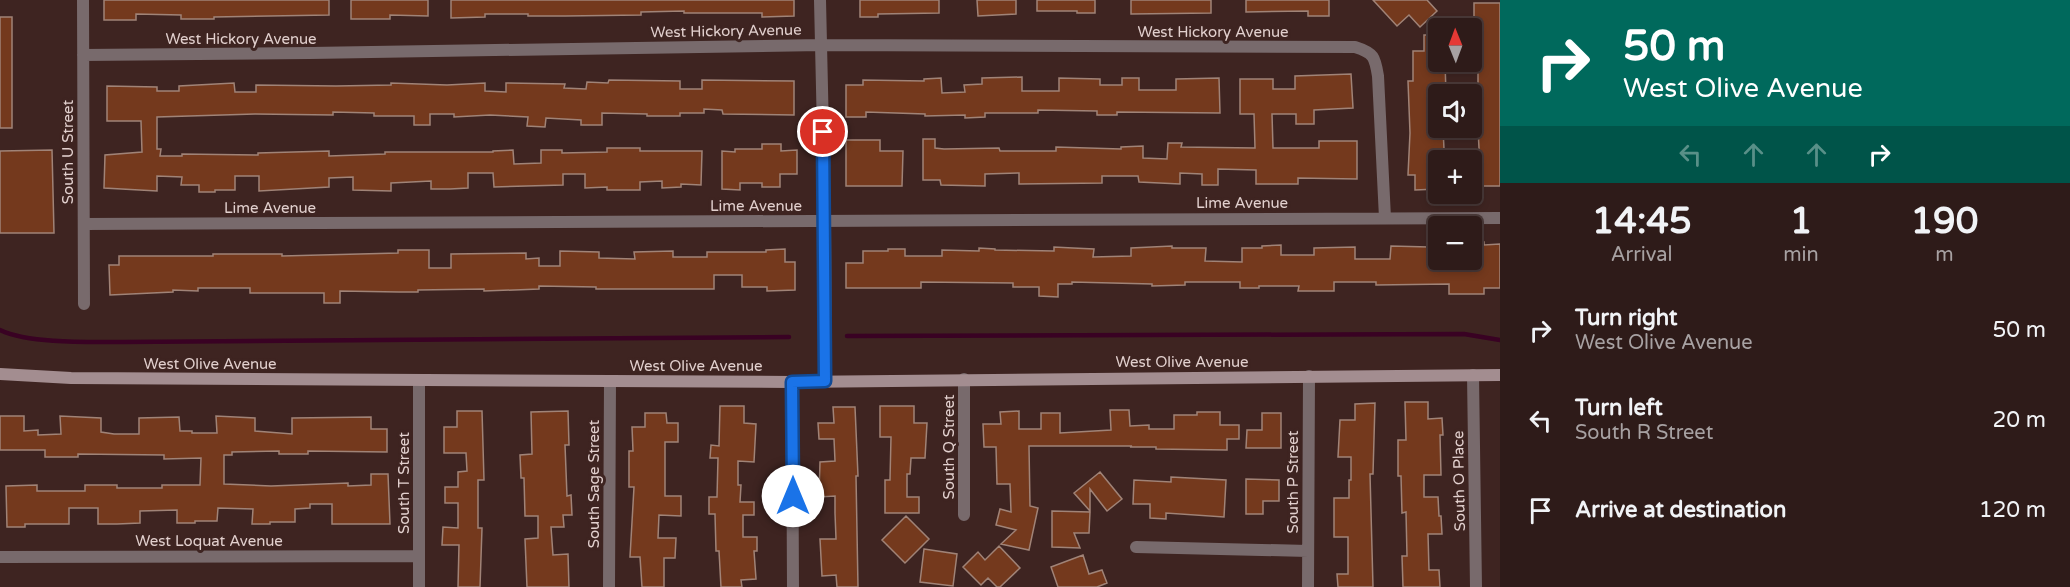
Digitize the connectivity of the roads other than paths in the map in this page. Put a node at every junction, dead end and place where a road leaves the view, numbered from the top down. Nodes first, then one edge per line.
1 (83, 0) edge
2 (820, 0) edge
3 (821, 45) junction
4 (83, 55) junction
5 (1385, 218) junction
6 (1500, 218) edge
7 (825, 220) junction
8 (84, 224) junction
9 (84, 304) dead end
10 (0, 374) edge
11 (1473, 375) junction
12 (1500, 375) edge
13 (1309, 376) junction
14 (964, 379) junction
15 (419, 380) junction
16 (610, 381) junction
17 (825, 381) junction
18 (792, 382) junction
19 (964, 514) dead end
20 (1136, 547) dead end
21 (1308, 551) junction
22 (419, 556) junction
23 (0, 557) edge
24 (418, 587) edge
25 (609, 587) edge
26 (793, 587) edge
27 (1308, 587) edge
28 (1476, 587) edge

1 - 4 street, South U Street
2 - 3 street
3 - 4 street, West Hickory Avenue
3 - 5 street, West Hickory Avenue
3 - 7 street
4 - 8 street, South U Street
5 - 6 street, Lime Avenue
5 - 7 street, Lime Avenue
7 - 8 street, Lime Avenue
7 - 17 street
8 - 9 street, South U Street
10 - 15 street, West Olive Avenue
11 - 12 street, West Olive Avenue
11 - 13 street, West Olive Avenue
11 - 28 street, South O Place
13 - 14 street, West Olive Avenue
13 - 21 street, South P Street
14 - 17 street, West Olive Avenue
14 - 19 street, South Q Street
15 - 16 street, West Olive Avenue
15 - 22 street, South T Street
16 - 18 street, West Olive Avenue
16 - 25 street, South Sage Street
17 - 18 street, West Olive Avenue
18 - 26 street
20 - 21 street
21 - 27 street, South P Street
22 - 23 street, West Loquat Avenue
22 - 24 street, South T Street

